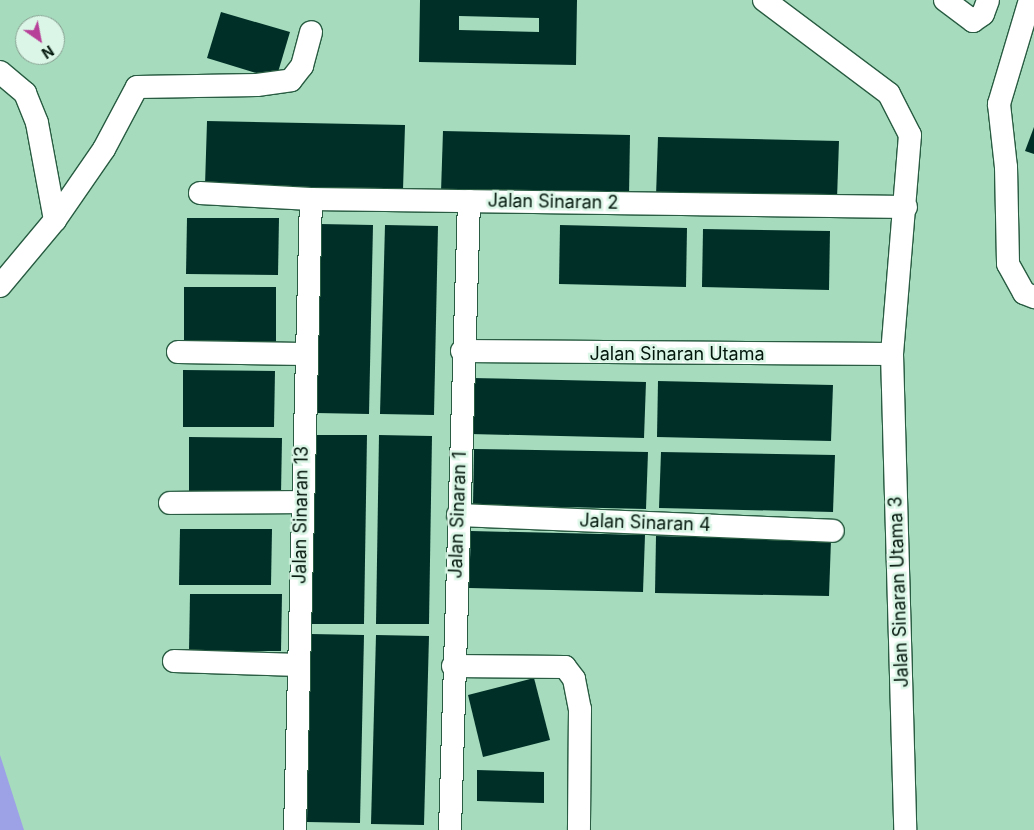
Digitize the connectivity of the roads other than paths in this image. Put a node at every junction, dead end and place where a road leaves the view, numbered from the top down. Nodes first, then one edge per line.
1 (764, 0) edge
2 (945, 0) edge
3 (988, 0) edge
4 (1030, 0) edge
5 (311, 32) dead end
6 (0, 72) edge
7 (200, 193) dead end
8 (311, 199) junction
9 (468, 201) junction
10 (906, 207) junction
11 (55, 220) junction
12 (0, 286) edge
13 (1034, 297) edge
14 (462, 351) junction
15 (178, 352) dead end
16 (304, 354) junction
17 (892, 354) junction
18 (301, 502) junction
19 (170, 503) dead end
20 (458, 515) junction
21 (832, 531) dead end
22 (174, 661) dead end
23 (299, 666) junction
24 (453, 666) junction
25 (295, 830) edge
26 (450, 830) edge
27 (579, 830) edge
28 (906, 830) edge

1 - 10 street, Jalan Sinaran Utama 3
2 - 3 street
4 - 13 street
5 - 11 street
6 - 11 street
7 - 8 street, Jalan Sinaran 2
8 - 9 street, Jalan Sinaran 2
8 - 16 street, Jalan Sinaran 13
9 - 10 street, Jalan Sinaran 2
9 - 14 street, Jalan Sinaran 1
10 - 17 street, Jalan Sinaran Utama 3
11 - 12 street
14 - 17 street, Jalan Sinaran Utama
14 - 20 street, Jalan Sinaran 1
15 - 16 street
16 - 18 street, Jalan Sinaran 13
17 - 28 street, Jalan Sinaran Utama 3
18 - 19 street
18 - 23 street, Jalan Sinaran 13
20 - 21 street, Jalan Sinaran 4
20 - 24 street, Jalan Sinaran 1
22 - 23 street
23 - 25 street, Jalan Sinaran 13
24 - 26 street, Jalan Sinaran 1
24 - 27 street

